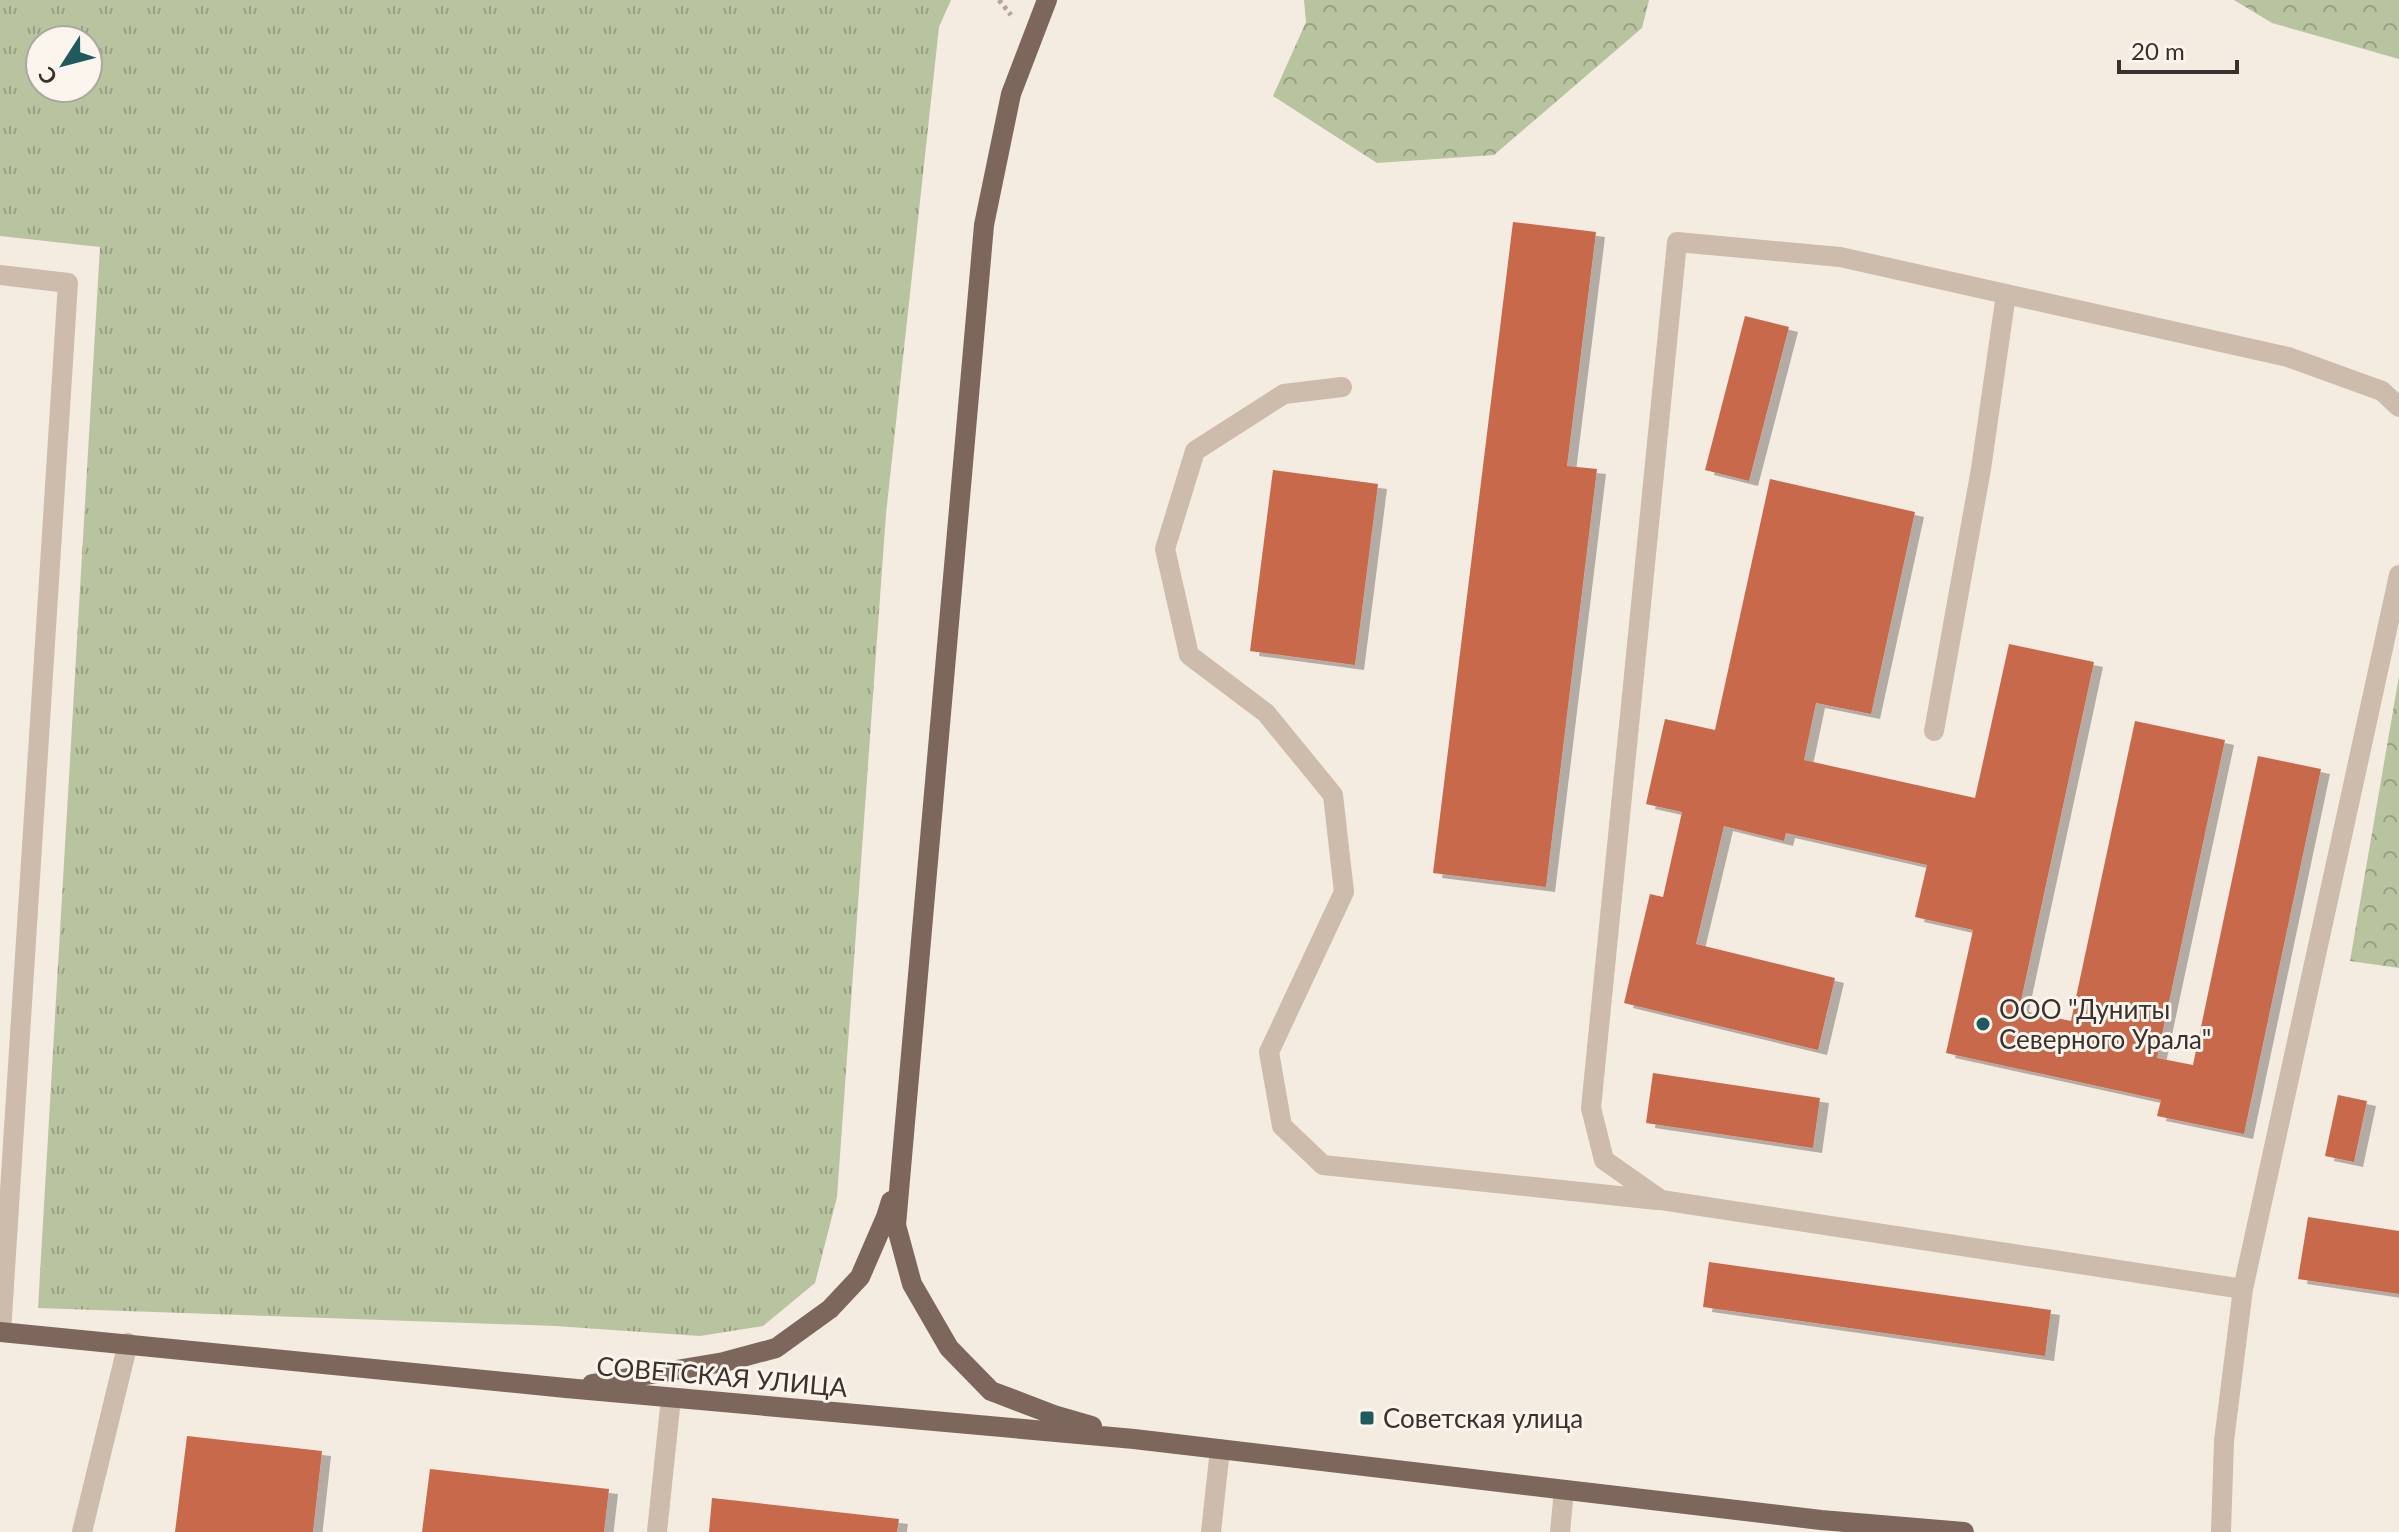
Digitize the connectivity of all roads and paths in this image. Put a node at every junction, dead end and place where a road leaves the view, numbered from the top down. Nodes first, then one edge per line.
1 (1047, 0) edge
2 (0, 275) edge
3 (2006, 294) junction
4 (1342, 387) dead end
5 (2399, 407) edge
6 (2399, 575) edge
7 (1934, 731) dead end
8 (902, 1163) junction
9 (1661, 1200) junction
10 (2243, 1289) junction
11 (1, 1332) edge
12 (128, 1343) junction
13 (566, 1388) junction
14 (671, 1398) junction
15 (1134, 1439) junction
16 (1220, 1449) junction
17 (1564, 1490) junction
18 (1820, 1526) edge
19 (82, 1532) edge
20 (657, 1532) edge
21 (1211, 1532) edge
22 (1560, 1532) edge
23 (1964, 1532) edge
24 (2221, 1532) edge

1 - 8 main road
2 - 11 street
3 - 5 street
3 - 7 street
3 - 9 street
4 - 9 street
6 - 10 street
8 - 13 main road
8 - 15 main road
9 - 10 street
10 - 24 street
11 - 12 main road, СОВЕТСКАЯ УЛИЦА
12 - 13 main road, СОВЕТСКАЯ УЛИЦА
12 - 19 street
13 - 14 main road, СОВЕТСКАЯ УЛИЦА
14 - 15 main road, СОВЕТСКАЯ УЛИЦА
14 - 20 street
15 - 16 main road, СОВЕТСКАЯ УЛИЦА
16 - 17 main road, СОВЕТСКАЯ УЛИЦА
16 - 21 street
17 - 18 main road, СОВЕТСКАЯ УЛИЦА
17 - 22 street
18 - 23 main road, СОВЕТСКАЯ УЛИЦА

